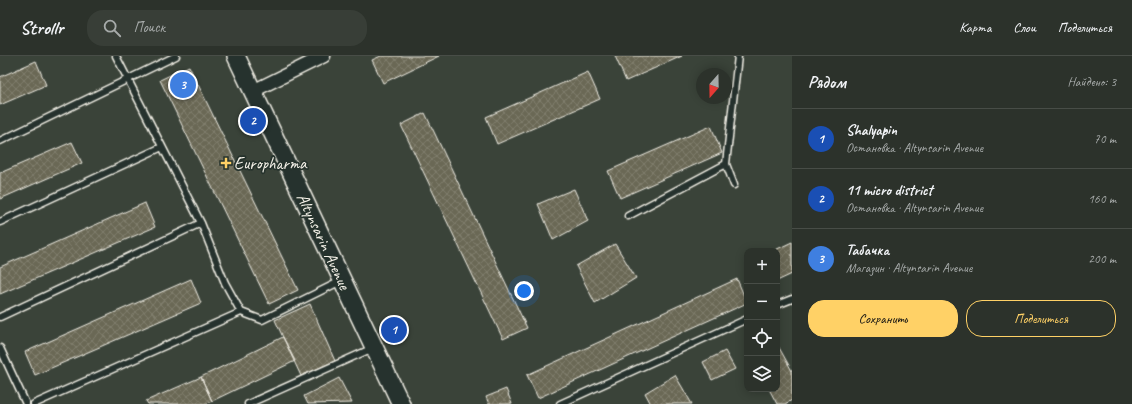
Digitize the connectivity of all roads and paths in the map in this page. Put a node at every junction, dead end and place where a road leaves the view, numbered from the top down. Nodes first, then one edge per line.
1 (116, 56) edge
2 (176, 56) edge
3 (236, 56) edge
4 (324, 56) edge
5 (738, 56) edge
6 (128, 79) junction
7 (253, 91) junction
8 (0, 141) edge
9 (162, 147) junction
10 (726, 164) junction
11 (734, 185) dead end
12 (628, 216) dead end
13 (0, 222) edge
14 (201, 223) junction
15 (342, 280) junction
16 (792, 299) edge
17 (780, 305) edge
18 (240, 312) junction
19 (0, 317) edge
20 (745, 320) edge
21 (0, 348) edge
22 (374, 348) junction
23 (26, 404) edge
24 (34, 404) edge
25 (248, 404) edge
26 (401, 404) edge
27 (560, 404) edge

1 - 6 lane
2 - 6 lane
3 - 7 main road, Altynsarin Avenue
4 - 7 street
5 - 10 lane
6 - 8 lane
6 - 9 lane
7 - 15 main road, Altynsarin Avenue
9 - 13 lane
9 - 14 lane
10 - 11 lane
10 - 12 lane
14 - 18 lane
14 - 19 lane
15 - 18 lane
15 - 22 main road, Altynsarin Avenue
16 - 17 lane
18 - 24 lane
20 - 27 lane
21 - 23 lane
22 - 25 lane
22 - 26 main road, Altynsarin Avenue

